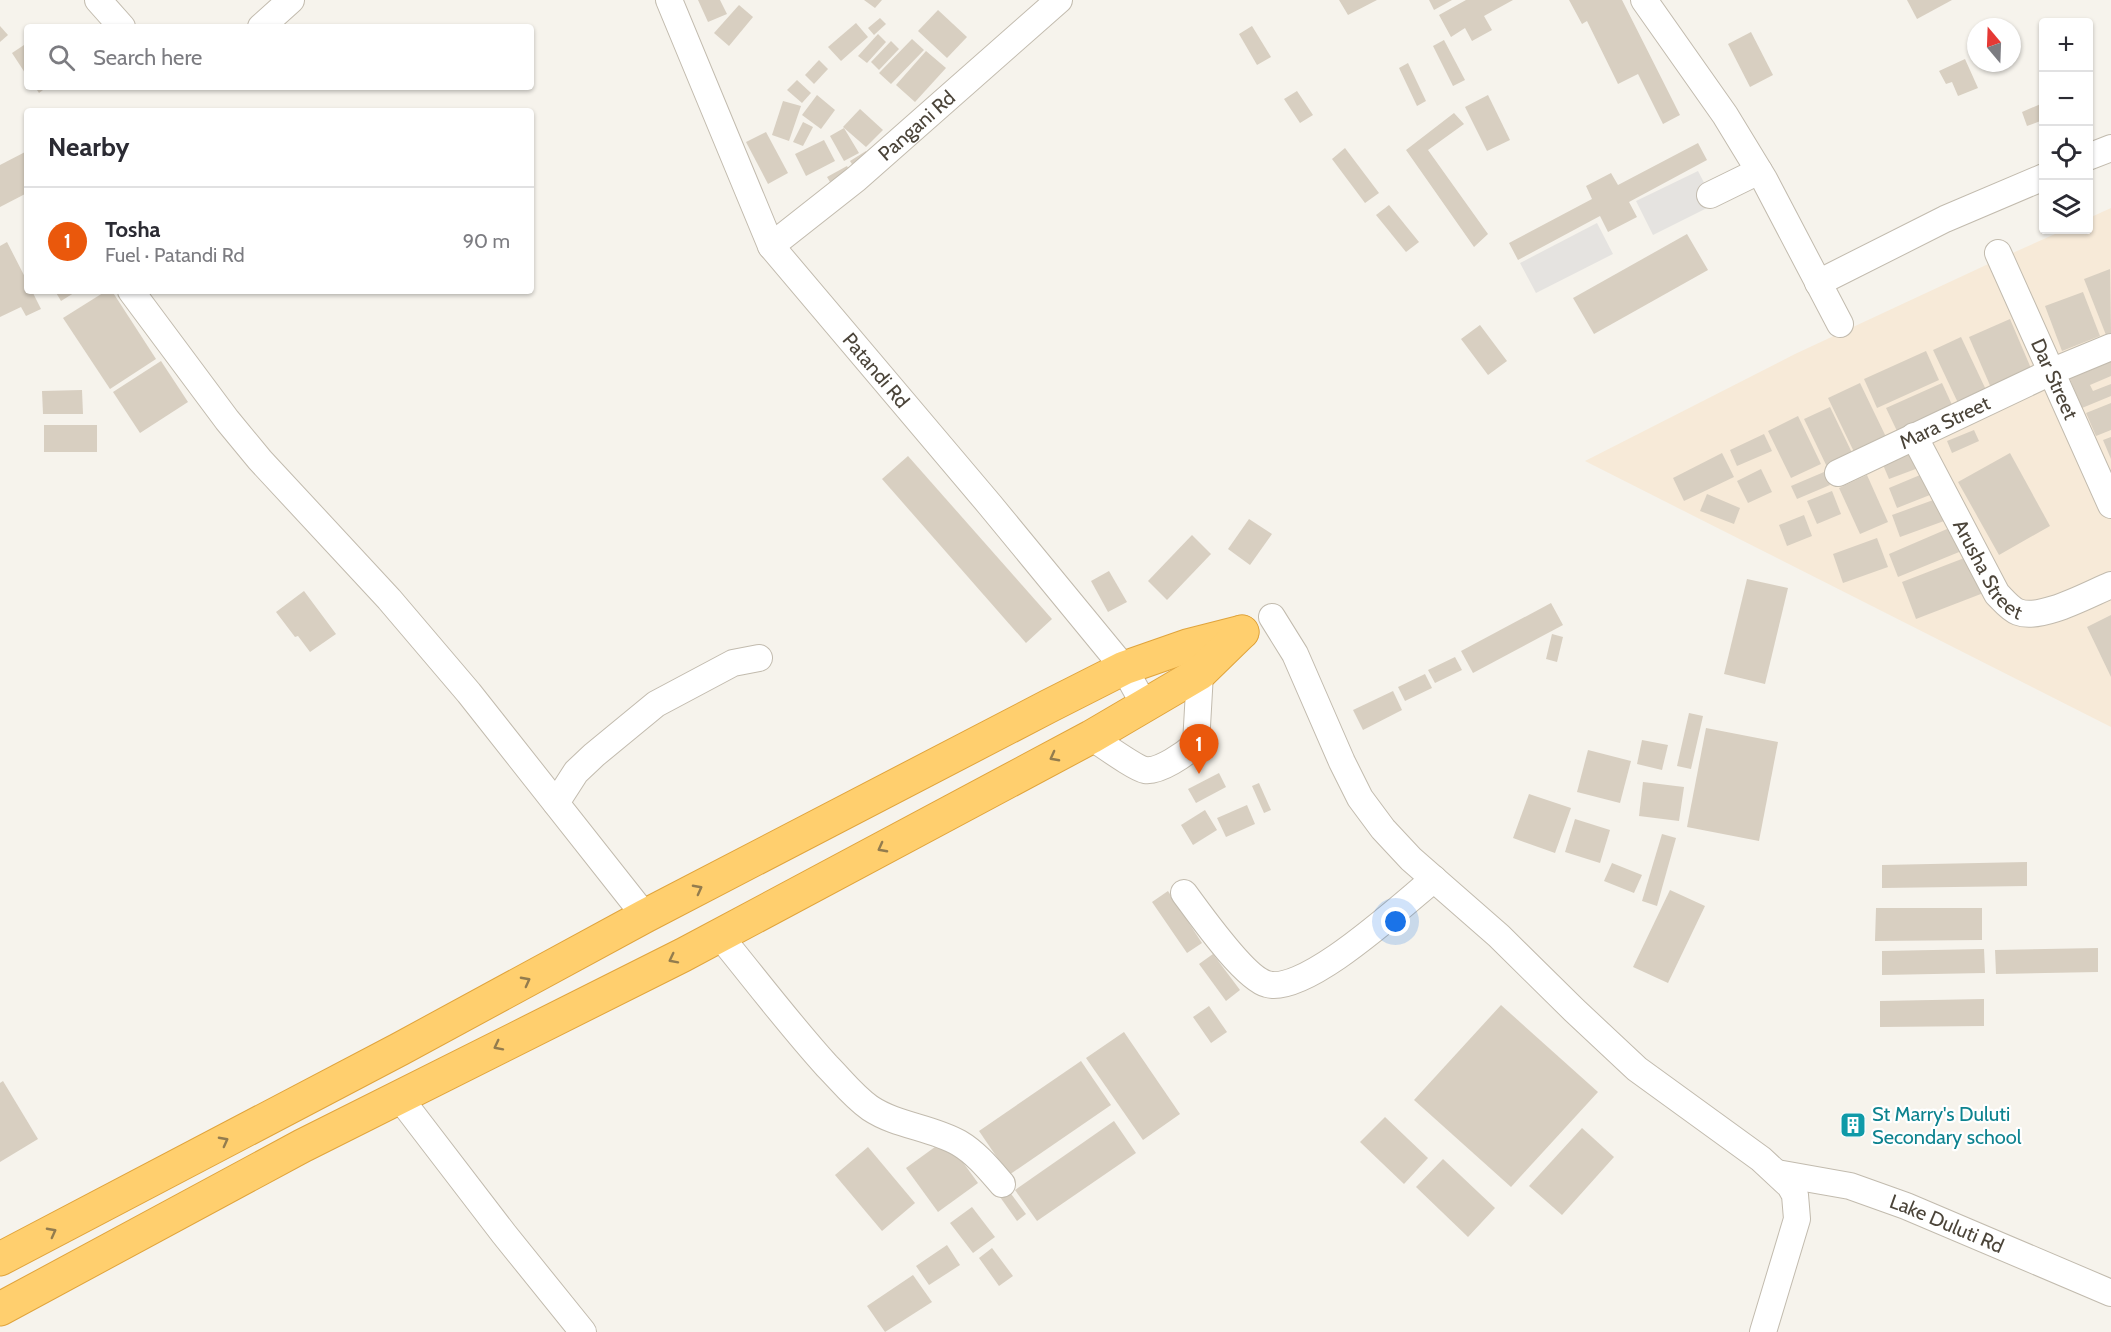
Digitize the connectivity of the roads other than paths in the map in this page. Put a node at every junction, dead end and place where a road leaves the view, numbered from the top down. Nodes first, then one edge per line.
1 (98, 0) edge
2 (291, 0) edge
3 (669, 0) edge
4 (1059, 0) edge
5 (1644, 0) edge
6 (120, 24) edge
7 (264, 24) edge
8 (2111, 148) edge
9 (2093, 155) edge
10 (1759, 171) junction
11 (2039, 179) edge
12 (1710, 195) dead end
13 (771, 246) junction
14 (1998, 253) dead end
15 (1818, 283) junction
16 (133, 294) edge
17 (1840, 324) dead end
18 (2111, 347) edge
19 (2053, 371) junction
20 (1914, 436) junction
21 (1838, 473) dead end
22 (2111, 505) edge
23 (2111, 585) edge
24 (1272, 617) dead end
25 (759, 658) dead end
26 (1124, 668) junction
27 (1200, 673) junction
28 (1145, 706) junction
29 (1091, 737) junction
30 (556, 803) junction
31 (1434, 879) junction
32 (1184, 893) dead end
33 (645, 916) junction
34 (719, 935) junction
35 (400, 1049) junction
36 (410, 1091) junction
37 (279, 1112) junction
38 (302, 1146) junction
39 (1769, 1166) junction
40 (1002, 1184) dead end
41 (0, 1259) edge
42 (2111, 1293) edge
43 (0, 1309) edge
44 (583, 1332) edge
45 (1763, 1332) edge

1 - 6 street
2 - 7 street
3 - 13 street, Patandi Rd
4 - 13 street, Pangani Rd
5 - 10 street
8 - 9 street
10 - 12 street
10 - 15 street
11 - 15 street
13 - 26 street, Patandi Rd
14 - 19 street, Dar Street
15 - 17 street
16 - 30 street
18 - 19 street, Mara Street
19 - 20 street, Mara Street
19 - 22 street, Dar Street
20 - 21 street, Mara Street
20 - 23 street, Arusha Street
24 - 31 street
25 - 30 street
26 - 27 highway
26 - 28 street, Patandi Rd
33 -> 26 highway
27 - 28 highway
27 - 29 street
28 - 29 highway
29 -> 34 highway
30 - 33 street
31 - 32 street
31 - 39 street
35 -> 33 highway
34 -> 36 highway
34 - 40 street
35 - 36 highway
35 - 37 highway
36 - 38 highway
36 - 44 street
37 - 38 highway
41 -> 37 highway
38 - 43 highway
39 - 42 street, Lake Duluti Rd
39 - 45 street

